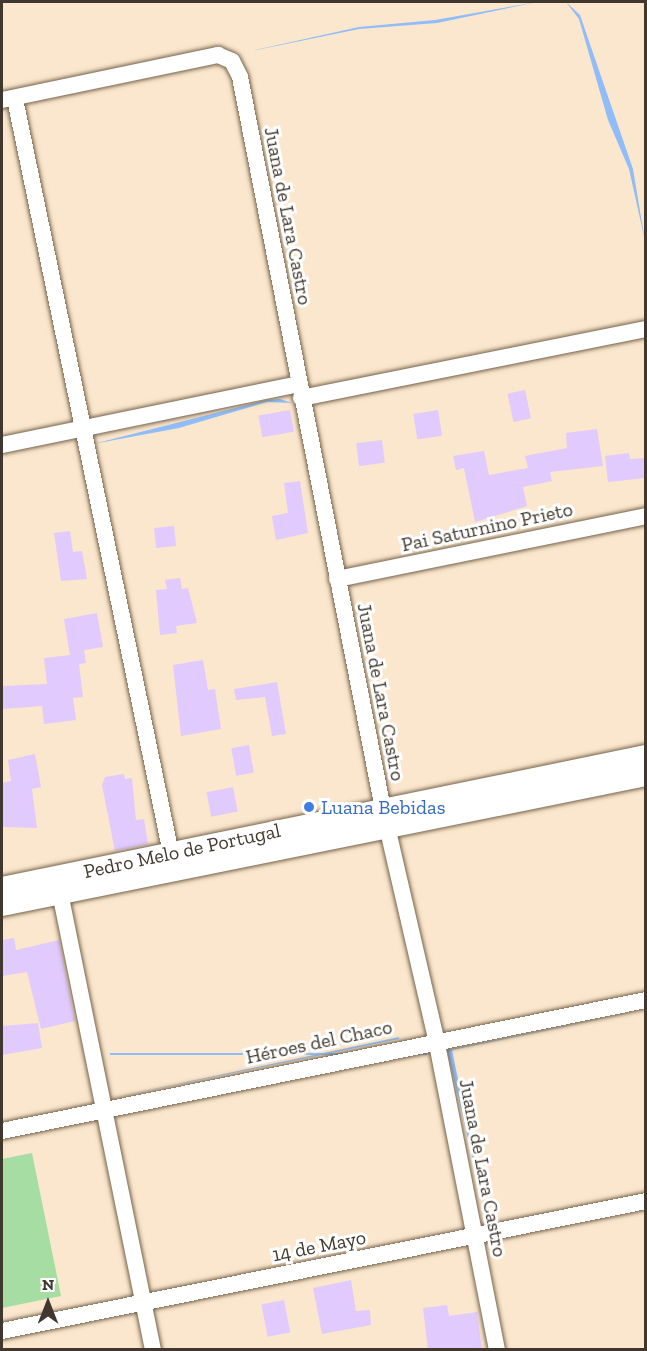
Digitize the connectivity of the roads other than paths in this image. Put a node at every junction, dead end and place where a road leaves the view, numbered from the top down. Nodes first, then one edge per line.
1 (8, 100) edge
2 (645, 329) edge
3 (299, 391) junction
4 (81, 428) junction
5 (2, 445) edge
6 (645, 516) edge
7 (337, 579) junction
8 (645, 756) edge
9 (645, 774) edge
10 (385, 818) junction
11 (172, 862) junction
12 (58, 885) junction
13 (2, 888) edge
14 (2, 905) edge
15 (645, 1000) edge
16 (436, 1040) junction
17 (104, 1108) junction
18 (2, 1131) edge
19 (645, 1201) edge
20 (475, 1236) junction
21 (144, 1302) junction
22 (2, 1331) edge
23 (153, 1350) edge
24 (497, 1350) edge

1 - 3 street, Juana de Lara Castro
1 - 4 street
2 - 3 street
3 - 4 street
3 - 7 street, Juana de Lara Castro
4 - 5 street
4 - 11 street
6 - 7 street, Pai Saturnino Prieto
7 - 10 street, Juana de Lara Castro
8 - 10 street, Pedro Melo de Portugal
9 - 10 street, Pedro Melo de Portugal
10 - 11 street, Pedro Melo de Portugal
10 - 16 street, Juana de Lara Castro
11 - 12 street, Pedro Melo de Portugal
12 - 13 street, Pedro Melo de Portugal
12 - 14 street, Pedro Melo de Portugal
12 - 17 street
15 - 16 street, Héroes del Chaco
16 - 17 street, Héroes del Chaco
16 - 20 street, Juana de Lara Castro
17 - 18 street, Héroes del Chaco
17 - 21 street
19 - 20 street, 14 de Mayo
20 - 21 street, 14 de Mayo
20 - 24 street, Juana de Lara Castro
21 - 22 street, 14 de Mayo
21 - 23 street

